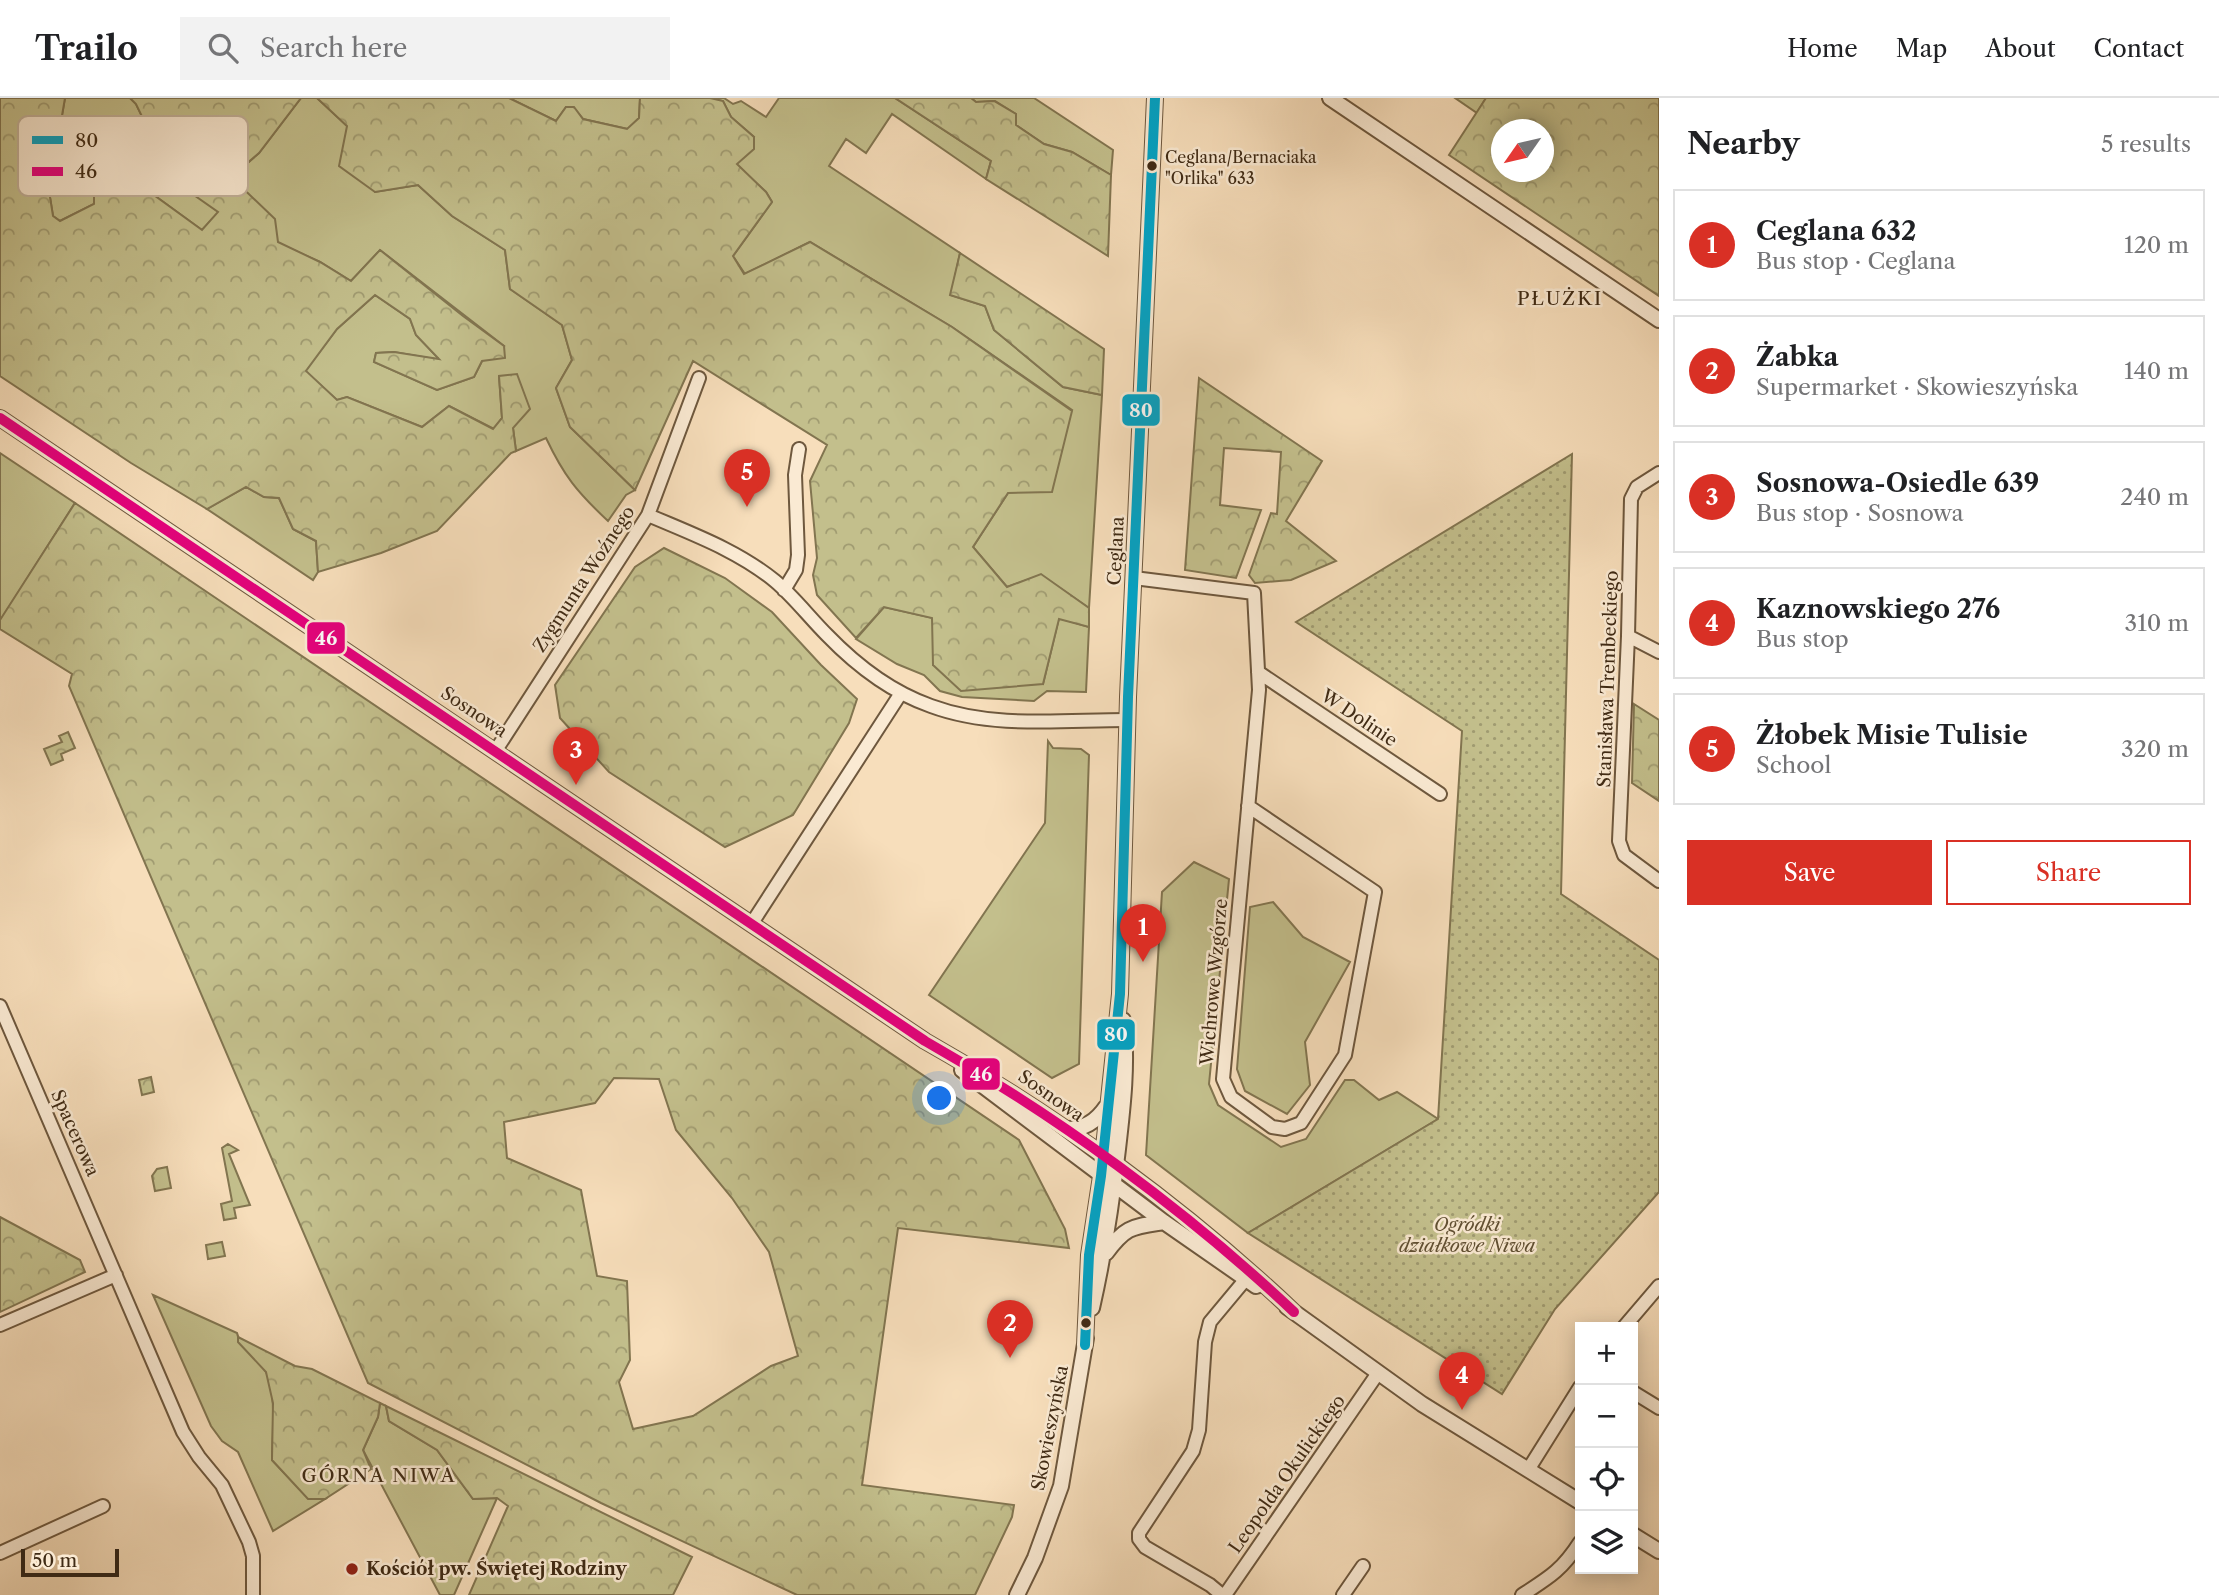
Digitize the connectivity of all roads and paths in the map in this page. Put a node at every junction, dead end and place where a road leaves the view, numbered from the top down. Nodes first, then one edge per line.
1 (1330, 98) edge
2 (1156, 102) edge
3 (1659, 320) edge
4 (699, 378) dead end
5 (0, 418) edge
6 (799, 449) dead end
7 (1658, 475) edge
8 (648, 515) junction
9 (1134, 579) junction
10 (784, 590) junction
11 (1628, 636) junction
12 (1659, 652) edge
13 (1258, 672) junction
14 (901, 693) junction
15 (1127, 720) junction
16 (496, 750) junction
17 (1440, 794) dead end
18 (1248, 806) junction
19 (1659, 881) edge
20 (752, 923) junction
21 (1120, 994) junction
22 (0, 1006) edge
23 (925, 1041) junction
24 (1106, 1106) junction
25 (1065, 1129) junction
26 (1102, 1156) junction
27 (1116, 1166) junction
28 (1101, 1176) junction
29 (1115, 1186) junction
30 (1164, 1222) junction
31 (1104, 1257) junction
32 (116, 1275) junction
33 (1249, 1276) junction
34 (1658, 1288) edge
35 (1628, 1322) edge
36 (0, 1325) edge
37 (1085, 1345) junction
38 (1378, 1373) junction
39 (1575, 1395) edge
40 (1638, 1395) edge
41 (1659, 1408) edge
42 (1528, 1470) junction
43 (1575, 1499) edge
44 (103, 1506) dead end
45 (1638, 1538) edge
46 (1575, 1550) edge
47 (1659, 1551) edge
48 (0, 1553) edge
49 (1363, 1566) dead end
50 (253, 1595) edge
51 (1017, 1595) edge
52 (1223, 1595) edge
53 (1343, 1595) edge
54 (1522, 1595) edge

1 - 3 street
2 - 9 street, Ceglana
4 - 8 street, Zygmunta Woźnego
5 - 16 street, Sosnowa
6 - 10 street
7 - 11 street, Stanisława Trembeckiego
8 - 10 street
8 - 16 street, Zygmunta Woźnego
9 - 13 street, Wichrowe Wzgórze
9 - 15 street, Ceglana
10 - 14 street
11 - 12 street
11 - 19 street, Stanisława Trembeckiego
13 - 17 street, W Dolinie
13 - 18 street, Wichrowe Wzgórze
14 - 15 street
14 - 20 street
15 - 21 street, Ceglana
16 - 20 street, Sosnowa
18 - 18 street, Wichrowe Wzgórze
20 - 23 street, Sosnowa
21 - 24 street, Ceglana
21 - 27 street, Ceglana
22 - 32 street, Spacerowa
23 - 25 street, Sosnowa
23 - 28 street, Sosnowa
24 - 25 street
24 - 26 street, Ceglana
25 - 26 street, Sosnowa
26 - 27 street, Sosnowa
26 - 28 street, Ceglana
27 - 29 street, Skowieszyńska
27 - 33 street, Sosnowa
28 - 29 street, Sosnowa
28 - 37 street, Skowieszyńska
29 - 30 street, Sosnowa
29 - 31 street, Skowieszyńska
30 - 31 street
30 - 33 street, Sosnowa
31 - 37 street, Skowieszyńska
32 - 36 street
32 - 50 street, Spacerowa
33 - 38 street
33 - 52 street
34 - 35 street
37 - 51 street, Skowieszyńska
38 - 42 street
38 - 52 street, Leopolda Okulickiego
39 - 42 street
40 - 41 street
42 - 43 street
44 - 48 street
45 - 47 street
46 - 54 street
49 - 53 street

